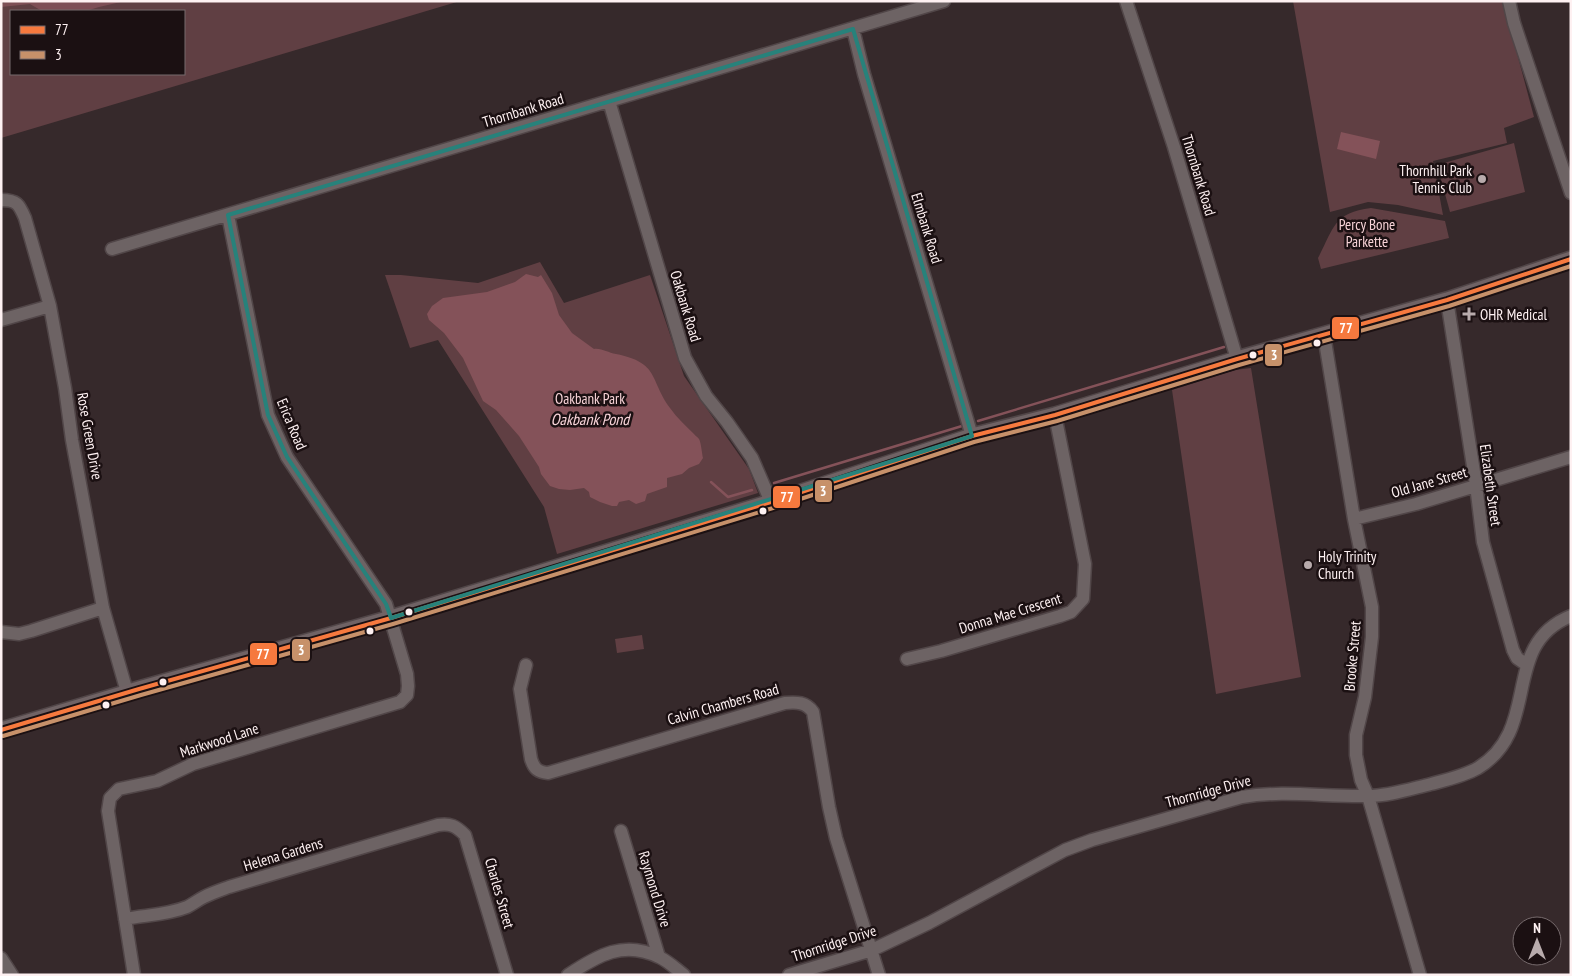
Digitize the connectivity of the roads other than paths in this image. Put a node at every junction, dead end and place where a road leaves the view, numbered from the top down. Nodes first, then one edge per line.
1 (944, 1) edge
2 (1126, 1) edge
3 (1509, 1) edge
4 (853, 29) junction
5 (609, 101) junction
6 (1571, 193) edge
7 (1, 200) edge
8 (228, 215) junction
9 (112, 249) dead end
10 (1571, 259) edge
11 (1447, 300) junction
12 (50, 306) junction
13 (1, 320) edge
14 (1324, 335) junction
15 (1237, 359) junction
16 (1055, 415) junction
17 (972, 436) junction
18 (1571, 457) edge
19 (1476, 485) junction
20 (771, 502) junction
21 (1354, 519) junction
22 (103, 608) junction
23 (1571, 616) edge
24 (391, 618) junction
25 (1, 632) edge
26 (907, 659) dead end
27 (1527, 664) junction
28 (526, 665) dead end
29 (127, 692) junction
30 (1, 730) edge
31 (1368, 796) junction
32 (453, 825) joint
33 (621, 831) dead end
34 (125, 919) junction
35 (872, 950) junction
36 (659, 957) junction
37 (1, 958) edge
38 (12, 975) edge
39 (134, 975) edge
40 (507, 975) edge
41 (568, 975) edge
42 (684, 975) edge
43 (789, 975) edge
44 (879, 975) edge
45 (1420, 975) edge

1 - 4 street, Thornbank Road
2 - 15 street, Thornbank Road
3 - 6 street
4 - 5 street, Thornbank Road
4 - 17 street, Elmbank Road
5 - 8 street, Thornbank Road
5 - 20 street, Oakbank Road
7 - 12 street, Rose Green Drive
8 - 9 street, Thornbank Road
8 - 24 street, Erica Road
10 - 11 main road
11 - 14 main road
11 - 19 street, Elizabeth Street
12 - 13 street
12 - 22 street, Rose Green Drive
14 - 15 main road
14 - 21 street, Brooke Street
15 - 16 main road
16 - 17 main road
16 - 26 street, Donna Mae Crescent
17 - 20 main road
18 - 19 street, Old Jane Street
19 - 21 street, Old Jane Street
19 - 27 street, Elizabeth Street
20 - 24 main road
21 - 31 street, Brooke Street
22 - 25 street
22 - 29 street, Rose Green Drive
23 - 27 street, Thornridge Drive
24 - 29 main road
24 - 34 street, Markwood Lane
27 - 31 street, Thornridge Drive
28 - 35 street, Calvin Chambers Road
29 - 30 main road
31 - 35 street, Thornridge Drive
31 - 45 street, Brooke Street
32 - 34 street, Helena Gardens
32 - 40 street, Charles Street
33 - 36 street, Raymond Drive
34 - 39 street, Markwood Lane
35 - 43 street, Thornridge Drive
35 - 44 street
36 - 41 street
36 - 42 street
37 - 38 street

